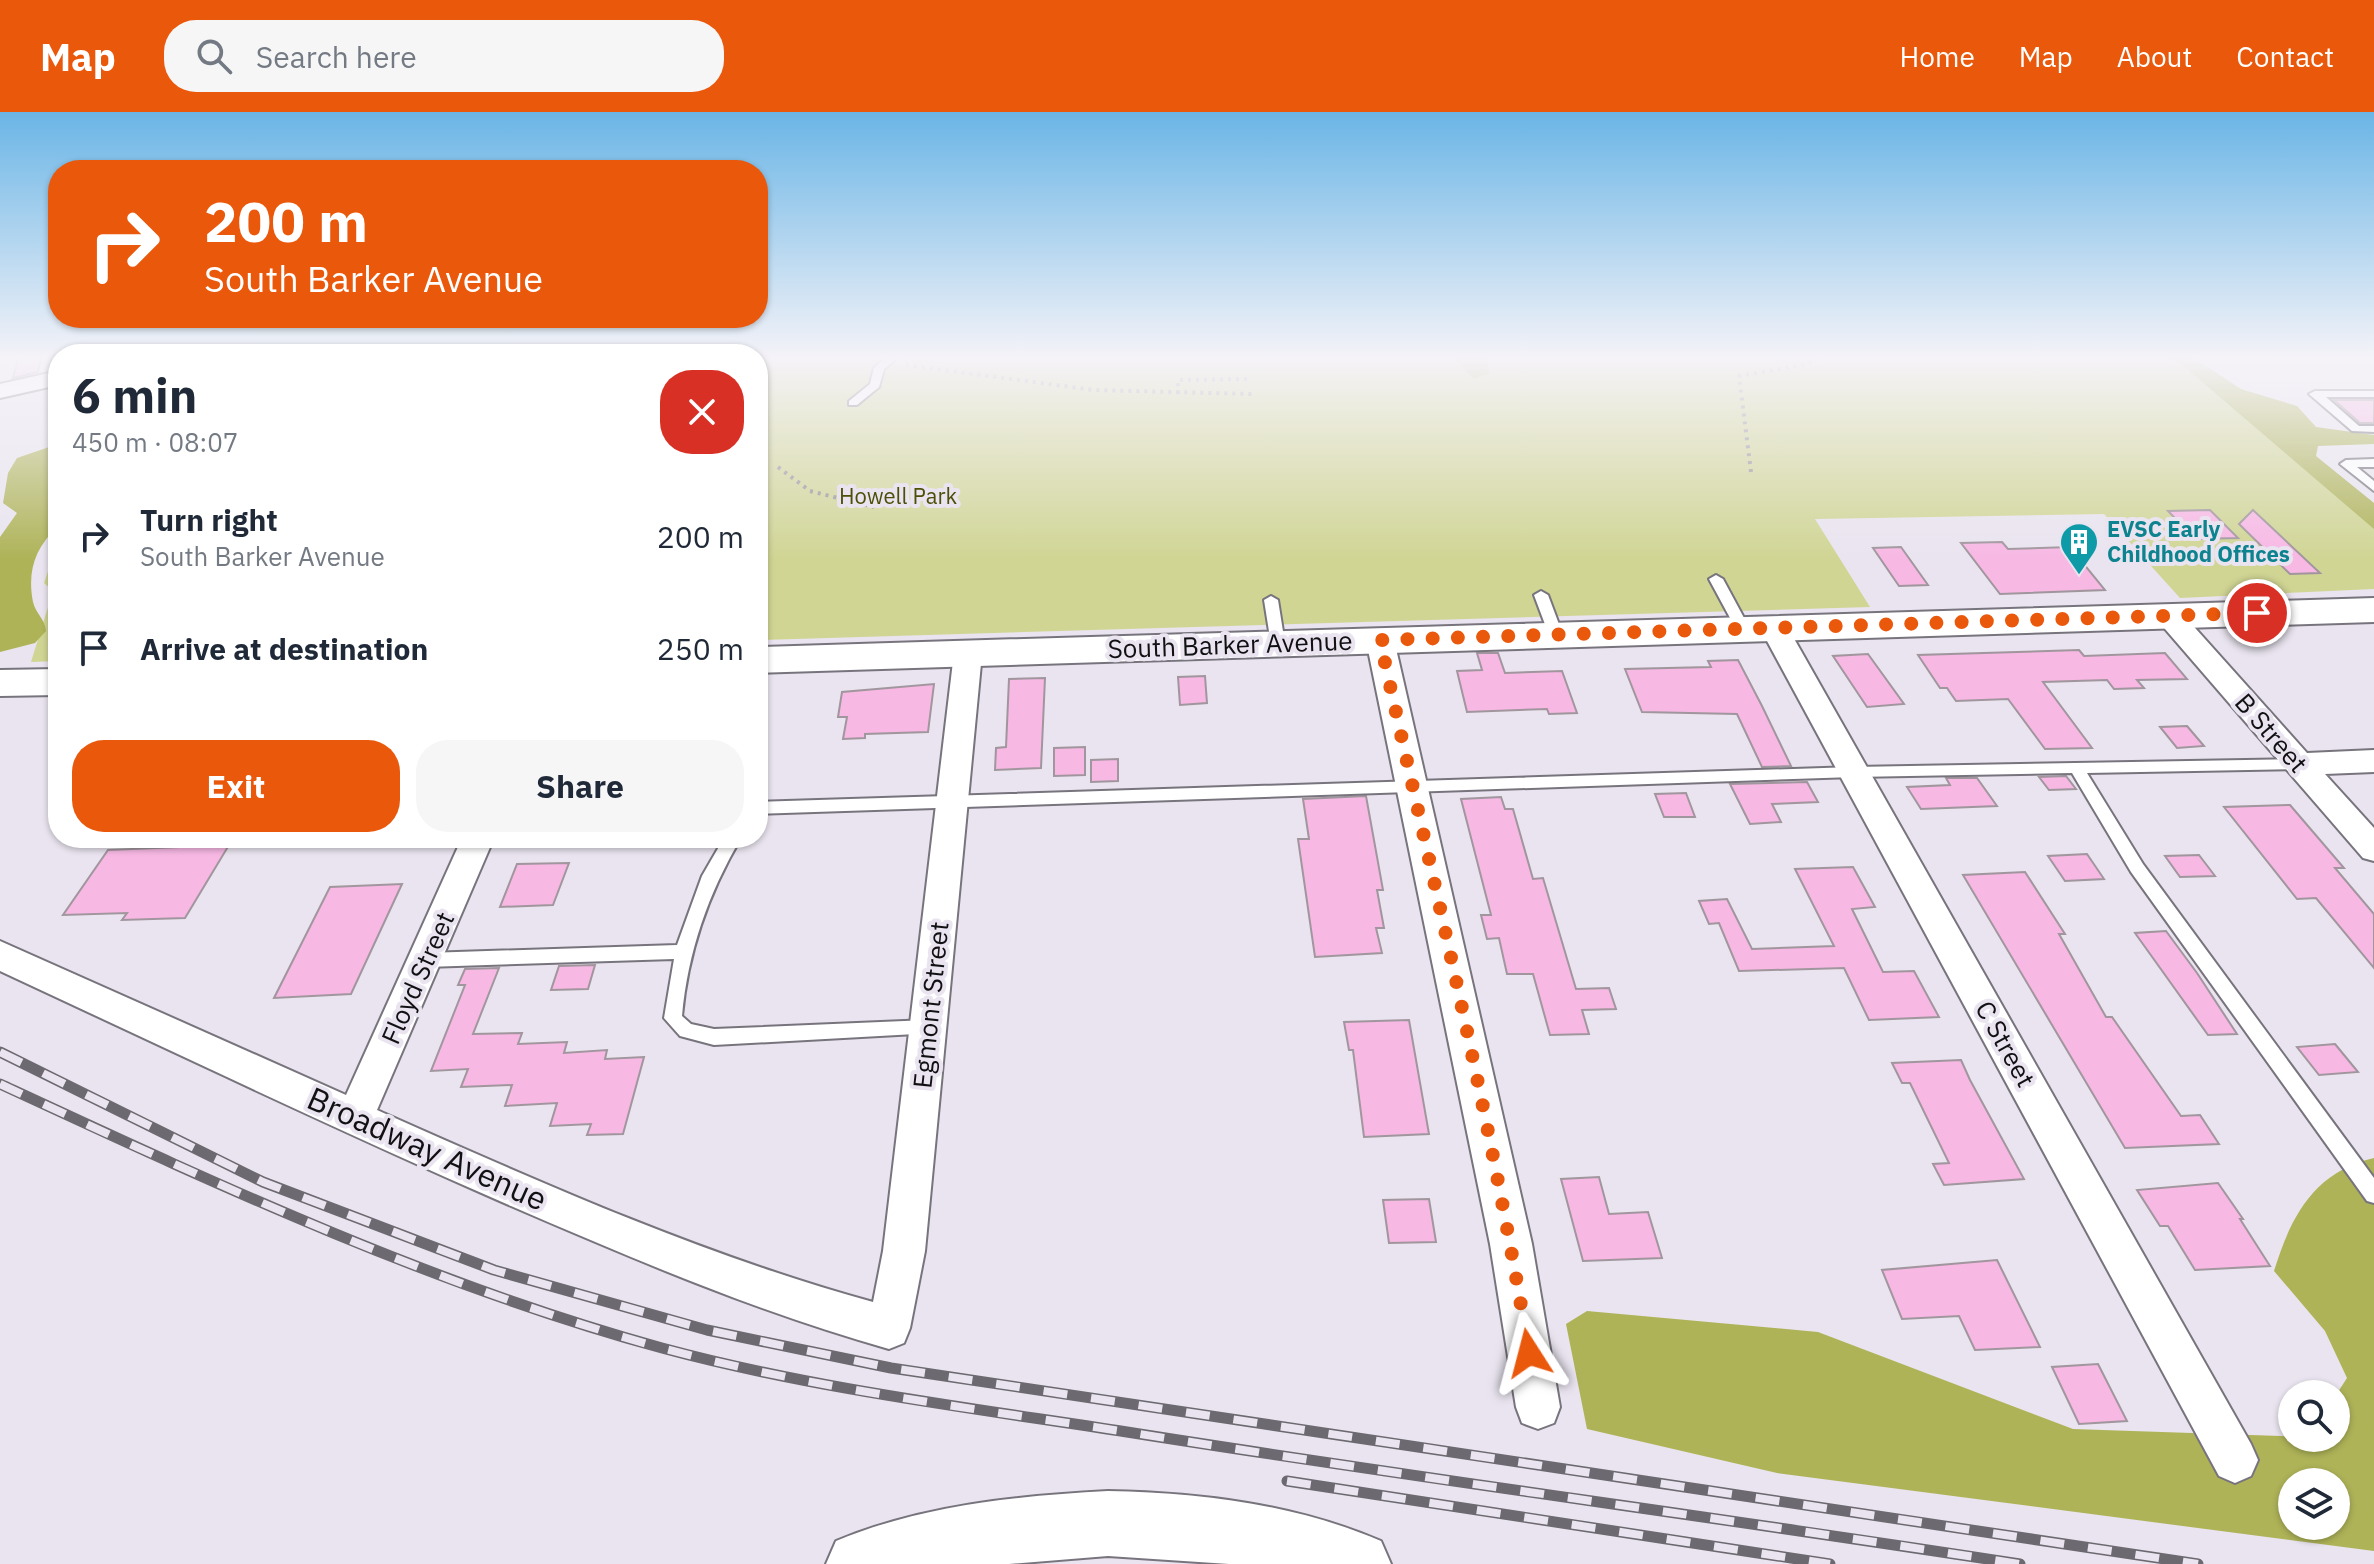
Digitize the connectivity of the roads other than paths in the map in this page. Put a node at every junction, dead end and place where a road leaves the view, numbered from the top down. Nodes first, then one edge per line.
1 (2350, 424) edge
2 (2374, 429) edge
3 (2374, 463) edge
4 (2374, 487) edge
5 (1716, 579) dead end
6 (1541, 595) dead end
7 (1271, 600) dead end
8 (2374, 610) edge
9 (2169, 616) junction
10 (1759, 629) junction
11 (1556, 635) junction
12 (1380, 640) junction
13 (1278, 644) junction
14 (968, 653) junction
15 (768, 660) edge
16 (48, 679) edge
17 (0, 683) edge
18 (2374, 761) edge
19 (2298, 764) junction
20 (2076, 768) junction
21 (1854, 772) junction
22 (1411, 786) junction
23 (953, 801) junction
24 (768, 808) edge
25 (781, 808) junction
26 (768, 815) edge
27 (474, 848) edge
28 (725, 848) edge
29 (2374, 849) edge
30 (686, 952) junction
31 (0, 955) edge
32 (426, 960) junction
33 (928, 1028) junction
34 (355, 1117) junction
35 (2374, 1194) edge
36 (863, 1321) joint
37 (1538, 1407) dead end
38 (2235, 1460) dead end
39 (1171, 1525) junction
40 (859, 1564) edge
41 (1248, 1564) edge
42 (1358, 1564) edge

1 - 2 lane
3 - 4 lane
5 - 10 lane
6 - 11 lane
7 - 13 lane
8 - 9 main road, South Barker Avenue
9 - 10 main road, South Barker Avenue
9 - 19 street, B Street
10 - 11 main road, South Barker Avenue
10 - 21 street, C Street
11 - 12 main road, South Barker Avenue
12 - 13 main road, South Barker Avenue
12 - 22 street
13 - 14 main road, South Barker Avenue
14 - 15 main road, South Barker Avenue
14 - 23 street, Egmont Street
16 - 17 main road
18 - 19 street
19 - 20 lane
19 - 29 street, B Street
20 - 21 lane
20 - 35 lane
21 - 22 lane
21 - 38 street, C Street
22 - 23 lane
22 - 37 street
23 - 25 lane
23 - 33 street, Egmont Street
24 - 25 lane
25 - 26 lane
27 - 32 street, Floyd Street
28 - 30 lane
30 - 32 lane
30 - 33 lane
31 - 34 street, Broadway Avenue
32 - 34 street, Floyd Street
33 - 36 street, Egmont Street
34 - 36 street, Broadway Avenue
39 - 40 main road
39 - 41 street
39 - 42 main road

